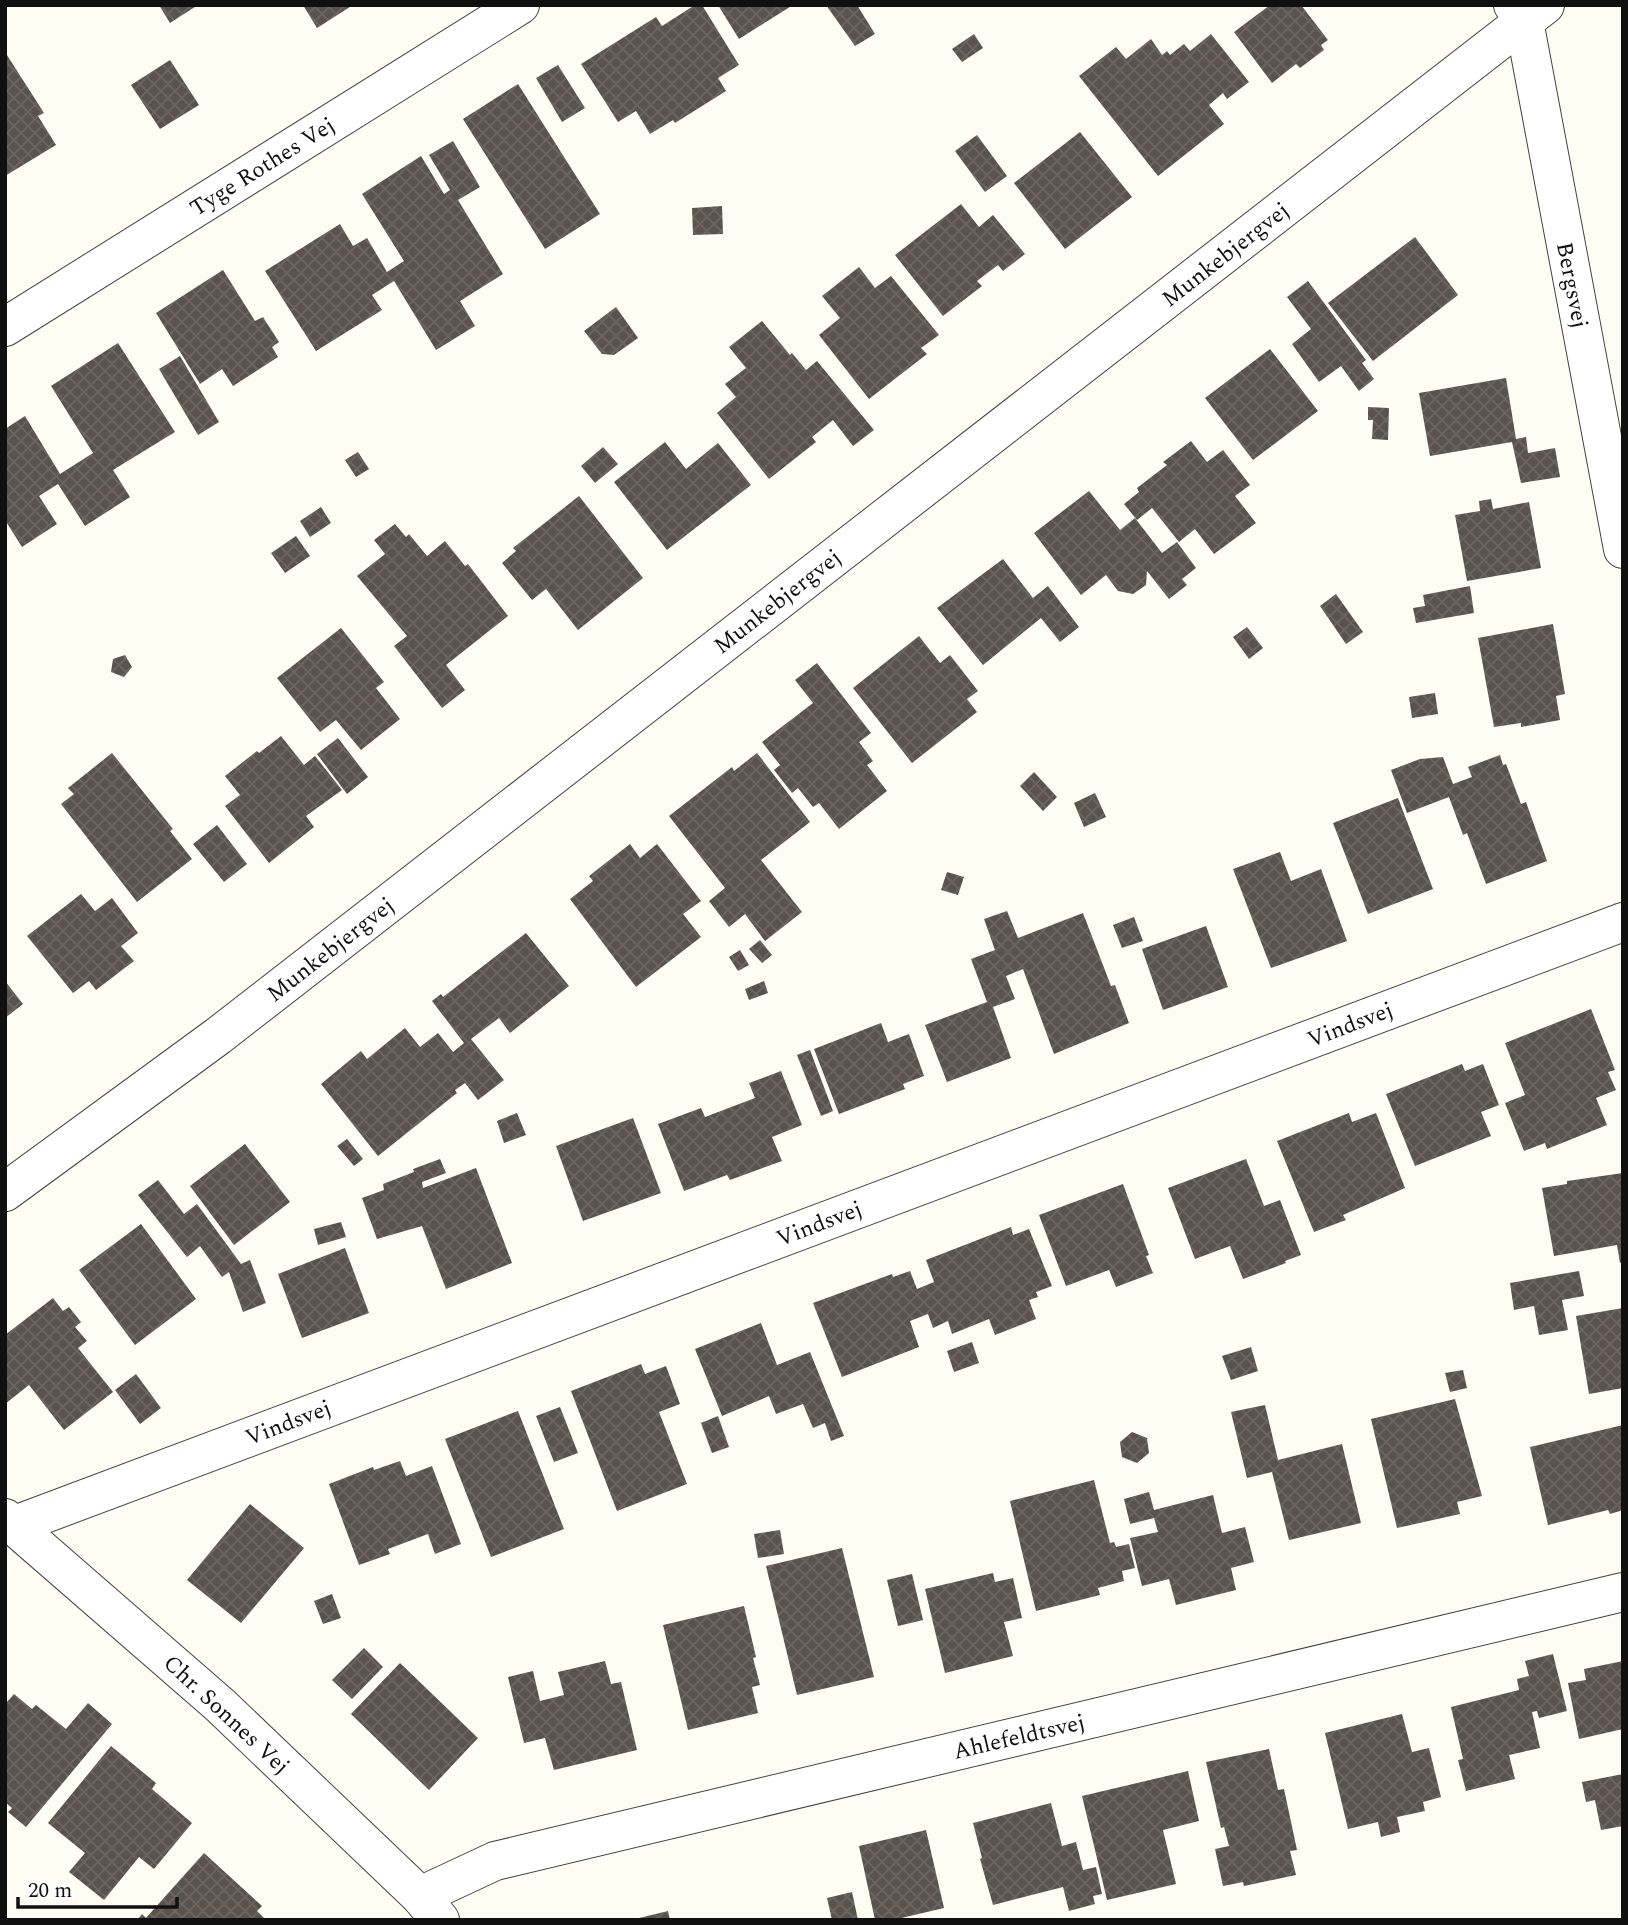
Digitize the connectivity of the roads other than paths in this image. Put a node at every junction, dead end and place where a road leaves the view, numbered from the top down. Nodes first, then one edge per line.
1 (520, 5) edge
2 (1528, 11) edge
3 (5, 327) edge
4 (1623, 549) edge
5 (1623, 922) edge
6 (5, 1192) edge
7 (10, 1521) edge
8 (1623, 1592) edge
9 (430, 1908) edge

1 - 3 street, Tyge Rothes Vej
2 - 4 street, Bergsvej
2 - 6 street, Munkebjergvej
5 - 7 street, Vindsvej
7 - 9 street, Chr. Sonnes Vej
8 - 9 street, Ahlefeldtsvej

